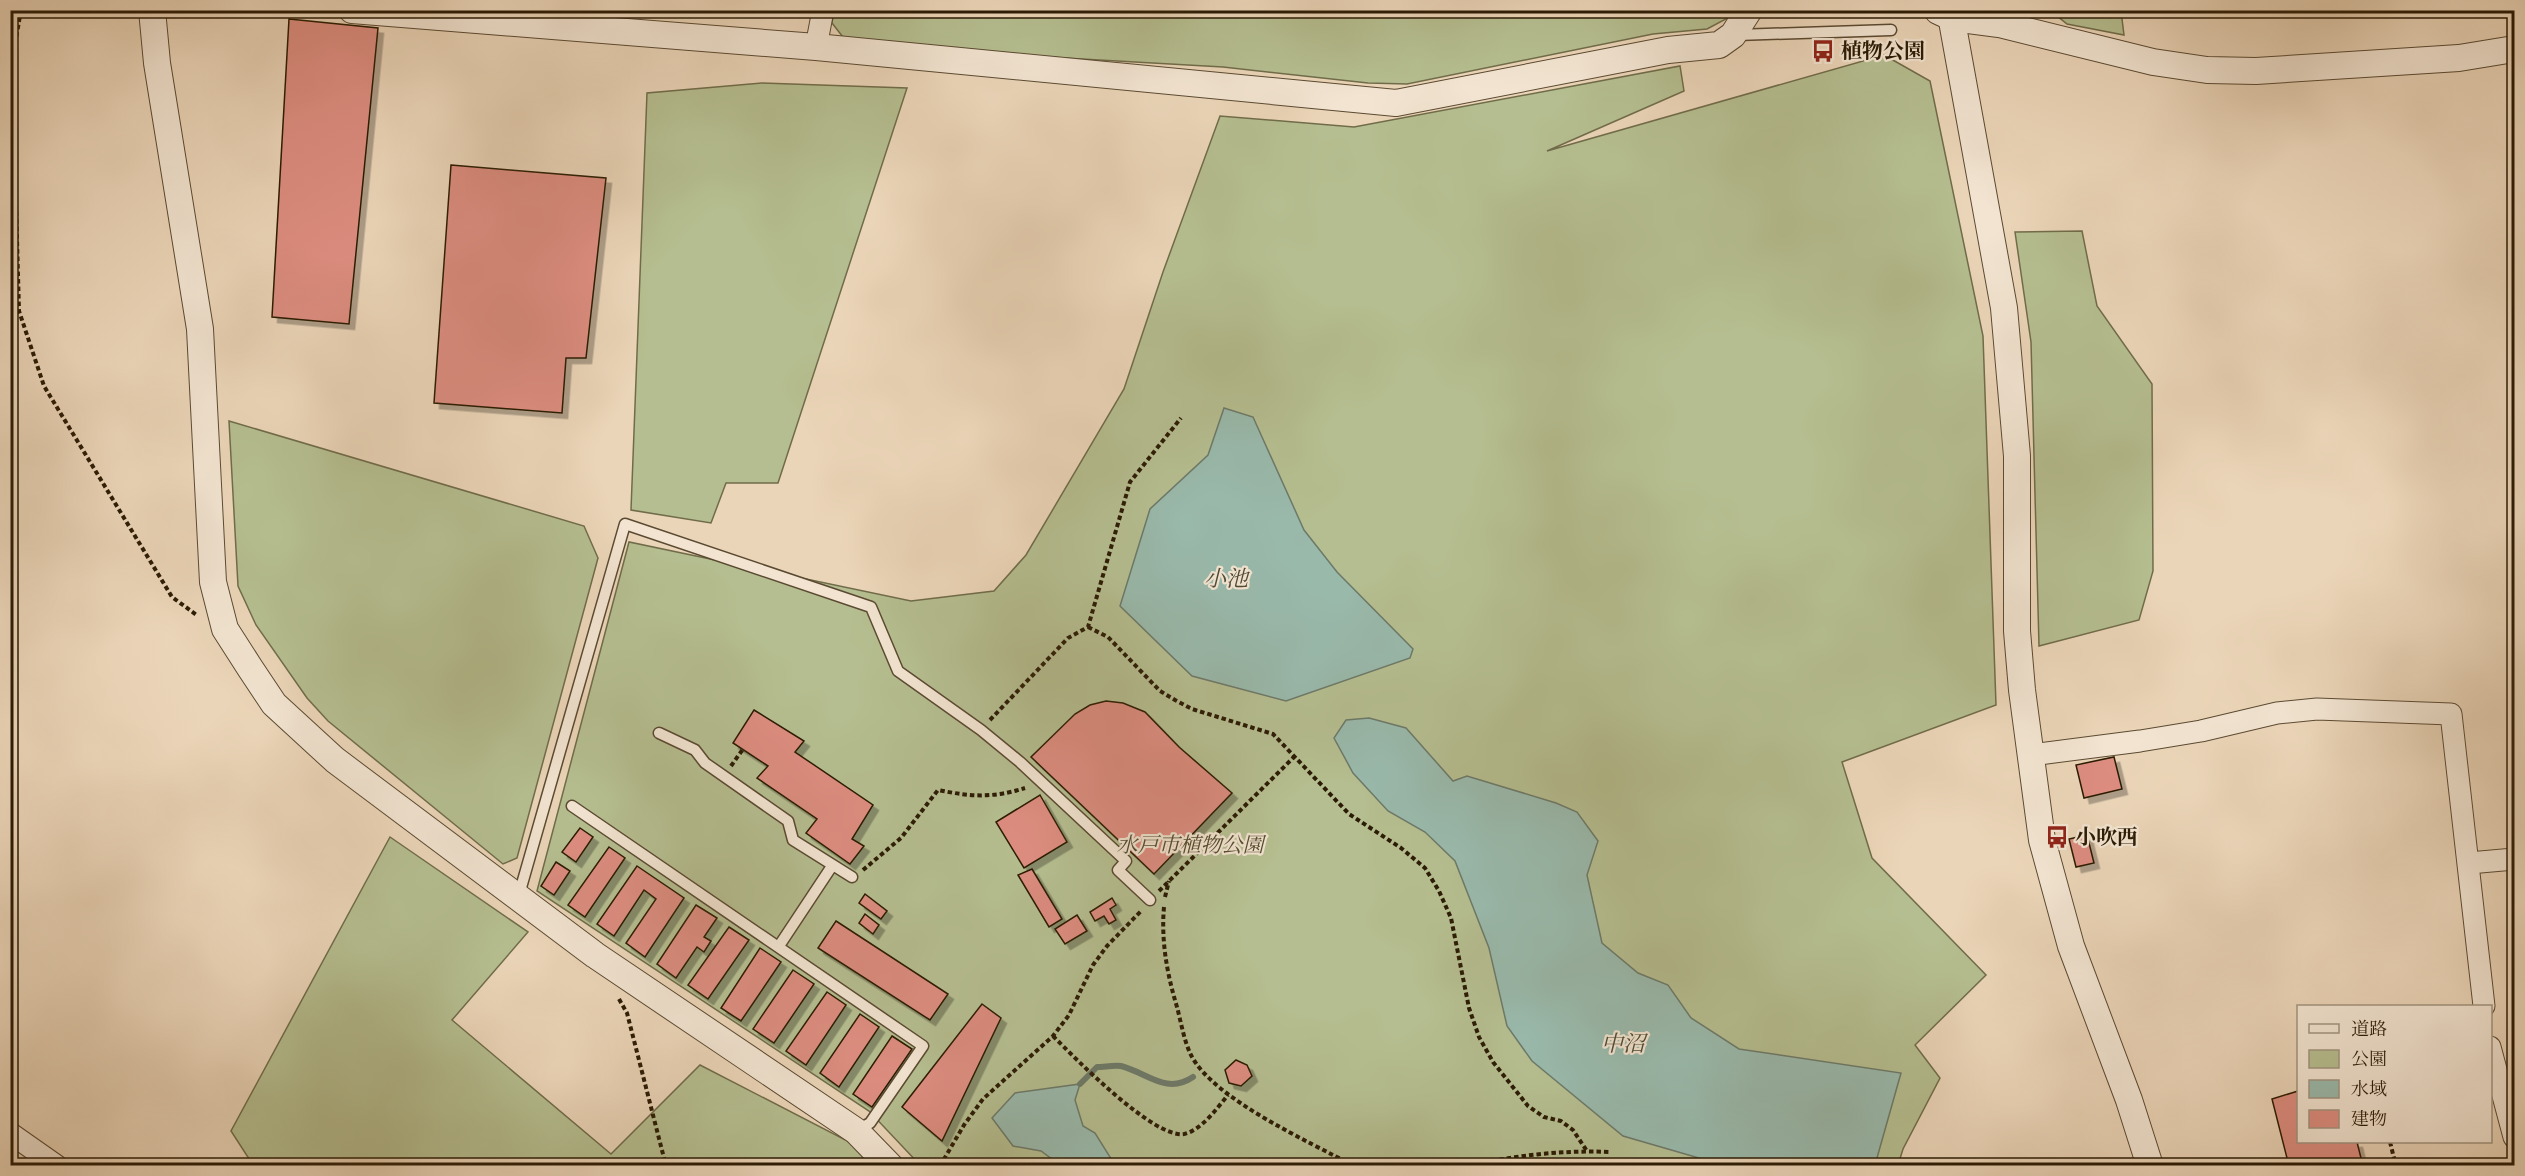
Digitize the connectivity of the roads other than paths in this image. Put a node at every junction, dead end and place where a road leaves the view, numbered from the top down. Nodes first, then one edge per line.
1 (152, 10) edge
2 (352, 10) edge
3 (823, 10) edge
4 (1749, 10) edge
5 (1946, 13) edge
6 (1891, 30) dead end
7 (1733, 35) junction
8 (816, 47) junction
9 (2514, 49) edge
10 (659, 733) dead end
11 (2031, 755) junction
12 (572, 806) dead end
13 (2514, 859) edge
14 (2469, 863) junction
15 (832, 866) junction
16 (852, 877) road end
17 (518, 898) junction
18 (1150, 900) road end
19 (779, 946) junction
20 (2484, 1005) edge
21 (2492, 1053) edge
22 (2510, 1106) edge
23 (856, 1131) junction
24 (10, 1133) edge
25 (2514, 1137) edge
26 (57, 1166) edge
27 (890, 1166) edge
28 (2150, 1166) edge

1 - 17 street
2 - 8 street
3 - 8 street
4 - 7 street
5 - 9 street
5 - 11 street
6 - 7 lane
7 - 8 street
10 - 15 lane
11 - 14 street
11 - 28 street
12 - 19 lane
13 - 14 street
14 - 20 street
15 - 16 lane
15 - 19 lane
17 - 18 lane
17 - 23 street
19 - 23 lane
21 - 22 street
22 - 25 street
23 - 27 street
24 - 26 street

